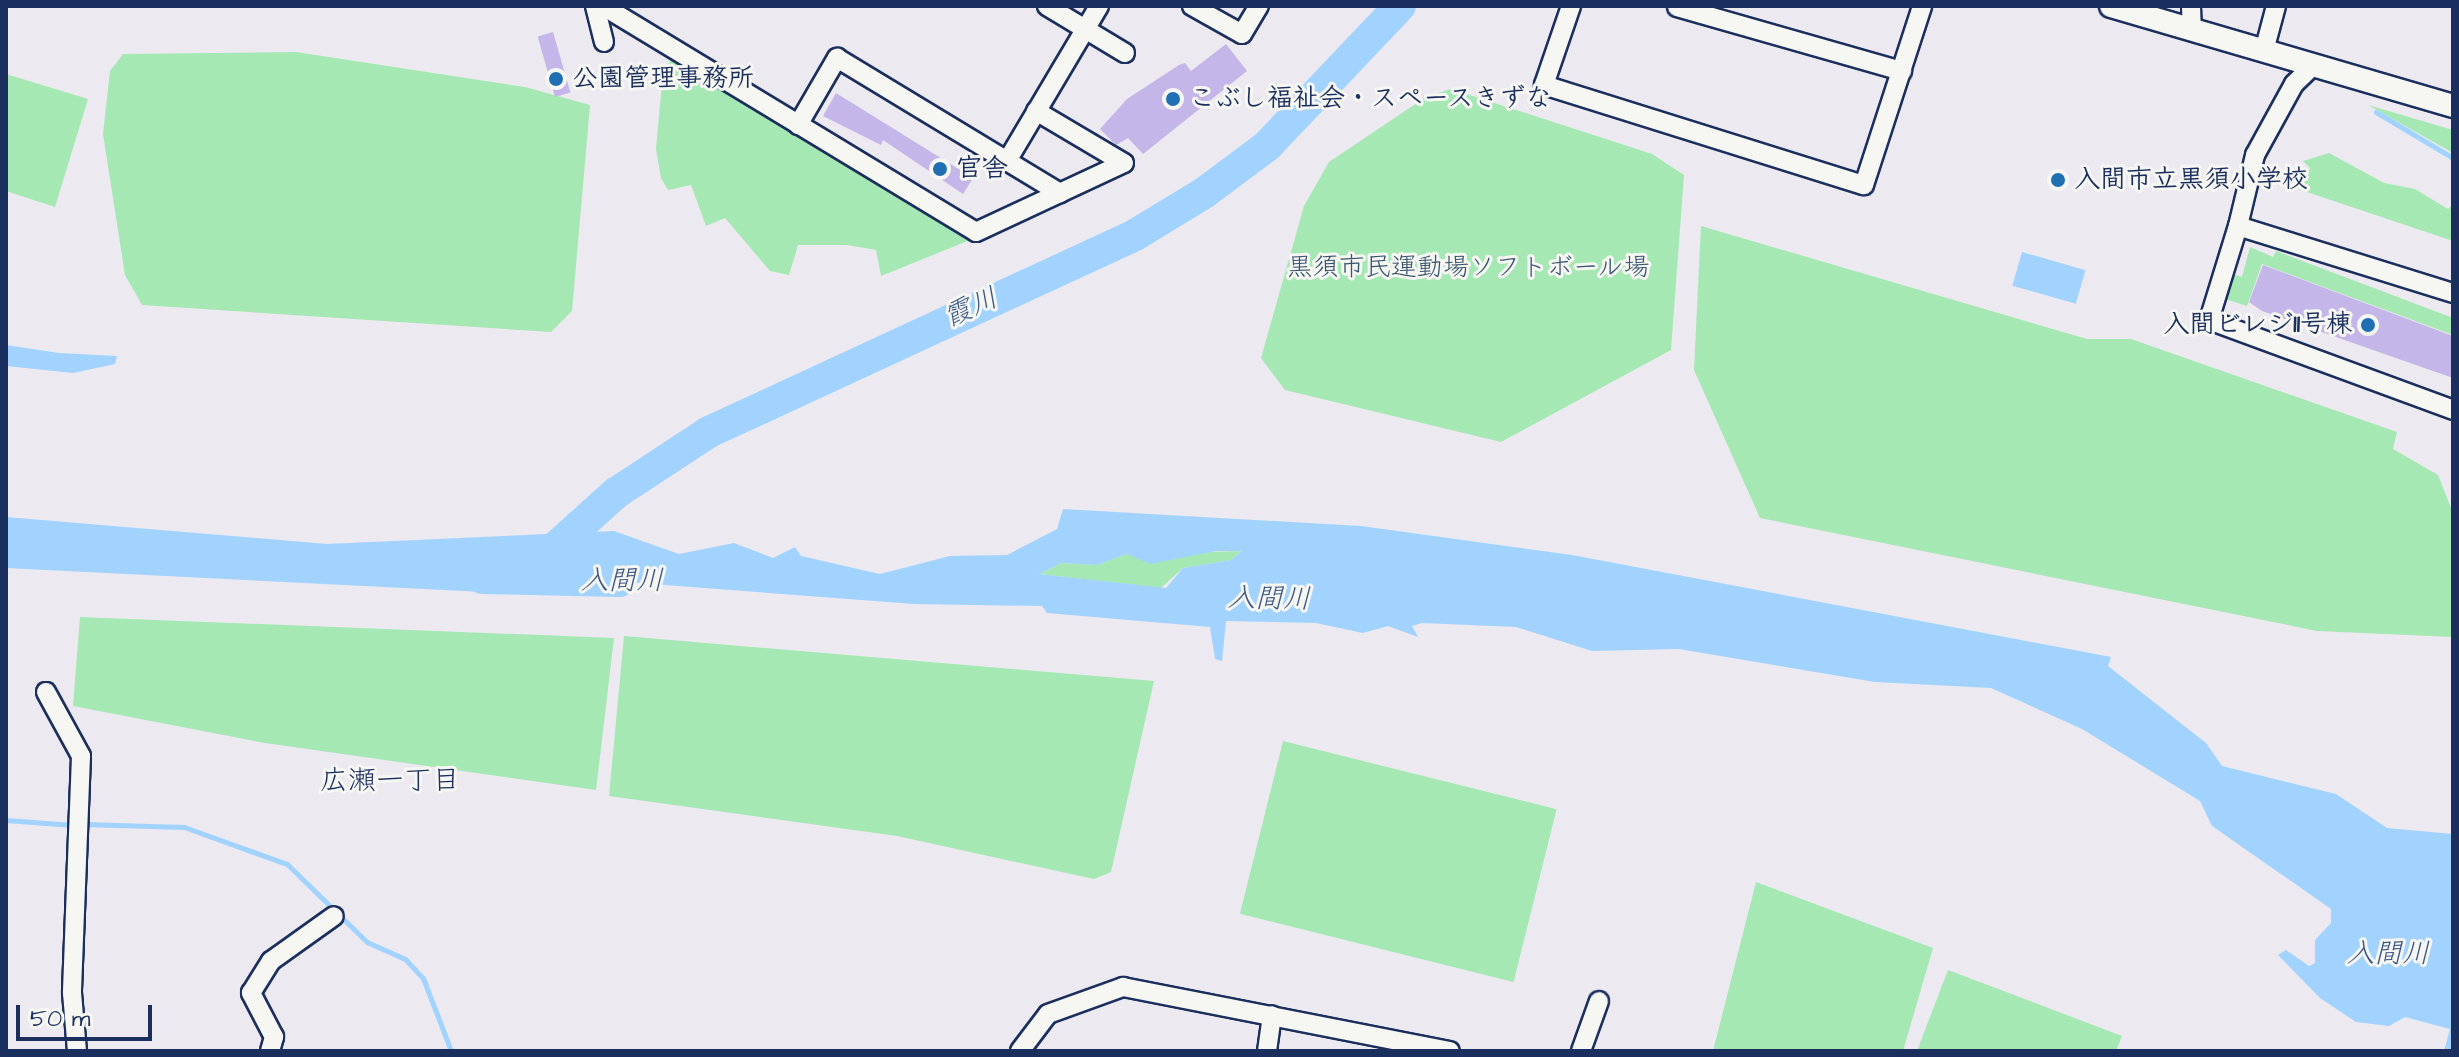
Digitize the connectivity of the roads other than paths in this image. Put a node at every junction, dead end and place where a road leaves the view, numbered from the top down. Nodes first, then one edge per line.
1 (595, 6) edge
2 (603, 6) edge
3 (1047, 6) edge
4 (1099, 6) edge
5 (1192, 6) edge
6 (1259, 6) edge
7 (1571, 6) edge
8 (1922, 6) edge
9 (2111, 6) edge
10 (2191, 6) edge
11 (2276, 6) edge
12 (1677, 7) edge
13 (1085, 29) junction
14 (2192, 30) junction
15 (604, 42) dead end
16 (2264, 51) junction
17 (1125, 53) dead end
18 (2314, 65) junction
19 (1902, 71) junction
20 (2453, 106) edge
21 (1036, 111) junction
22 (798, 125) junction
23 (1007, 161) junction
24 (1060, 193) junction
25 (2238, 226) junction
26 (2453, 293) edge
27 (2453, 410) edge
28 (46, 692) dead end
29 (334, 916) dead end
30 (1599, 1001) dead end
31 (1272, 1015) junction
32 (1021, 1050) edge
33 (77, 1051) edge
34 (270, 1051) edge
35 (1267, 1051) edge
36 (1450, 1051) edge
37 (1581, 1051) edge

1 - 15 street
2 - 22 street
3 - 13 street
4 - 13 street
5 - 6 street
7 - 19 street
8 - 19 street
9 - 14 street
10 - 14 street
11 - 16 street
12 - 19 street
13 - 17 street
13 - 21 street
14 - 16 street
16 - 18 street
18 - 20 street
18 - 25 street
21 - 23 street
21 - 24 street
22 - 23 street
22 - 24 street
23 - 24 street
25 - 26 street
25 - 27 street
28 - 33 street
29 - 34 street
30 - 37 street
31 - 32 street
31 - 35 street
31 - 36 street

